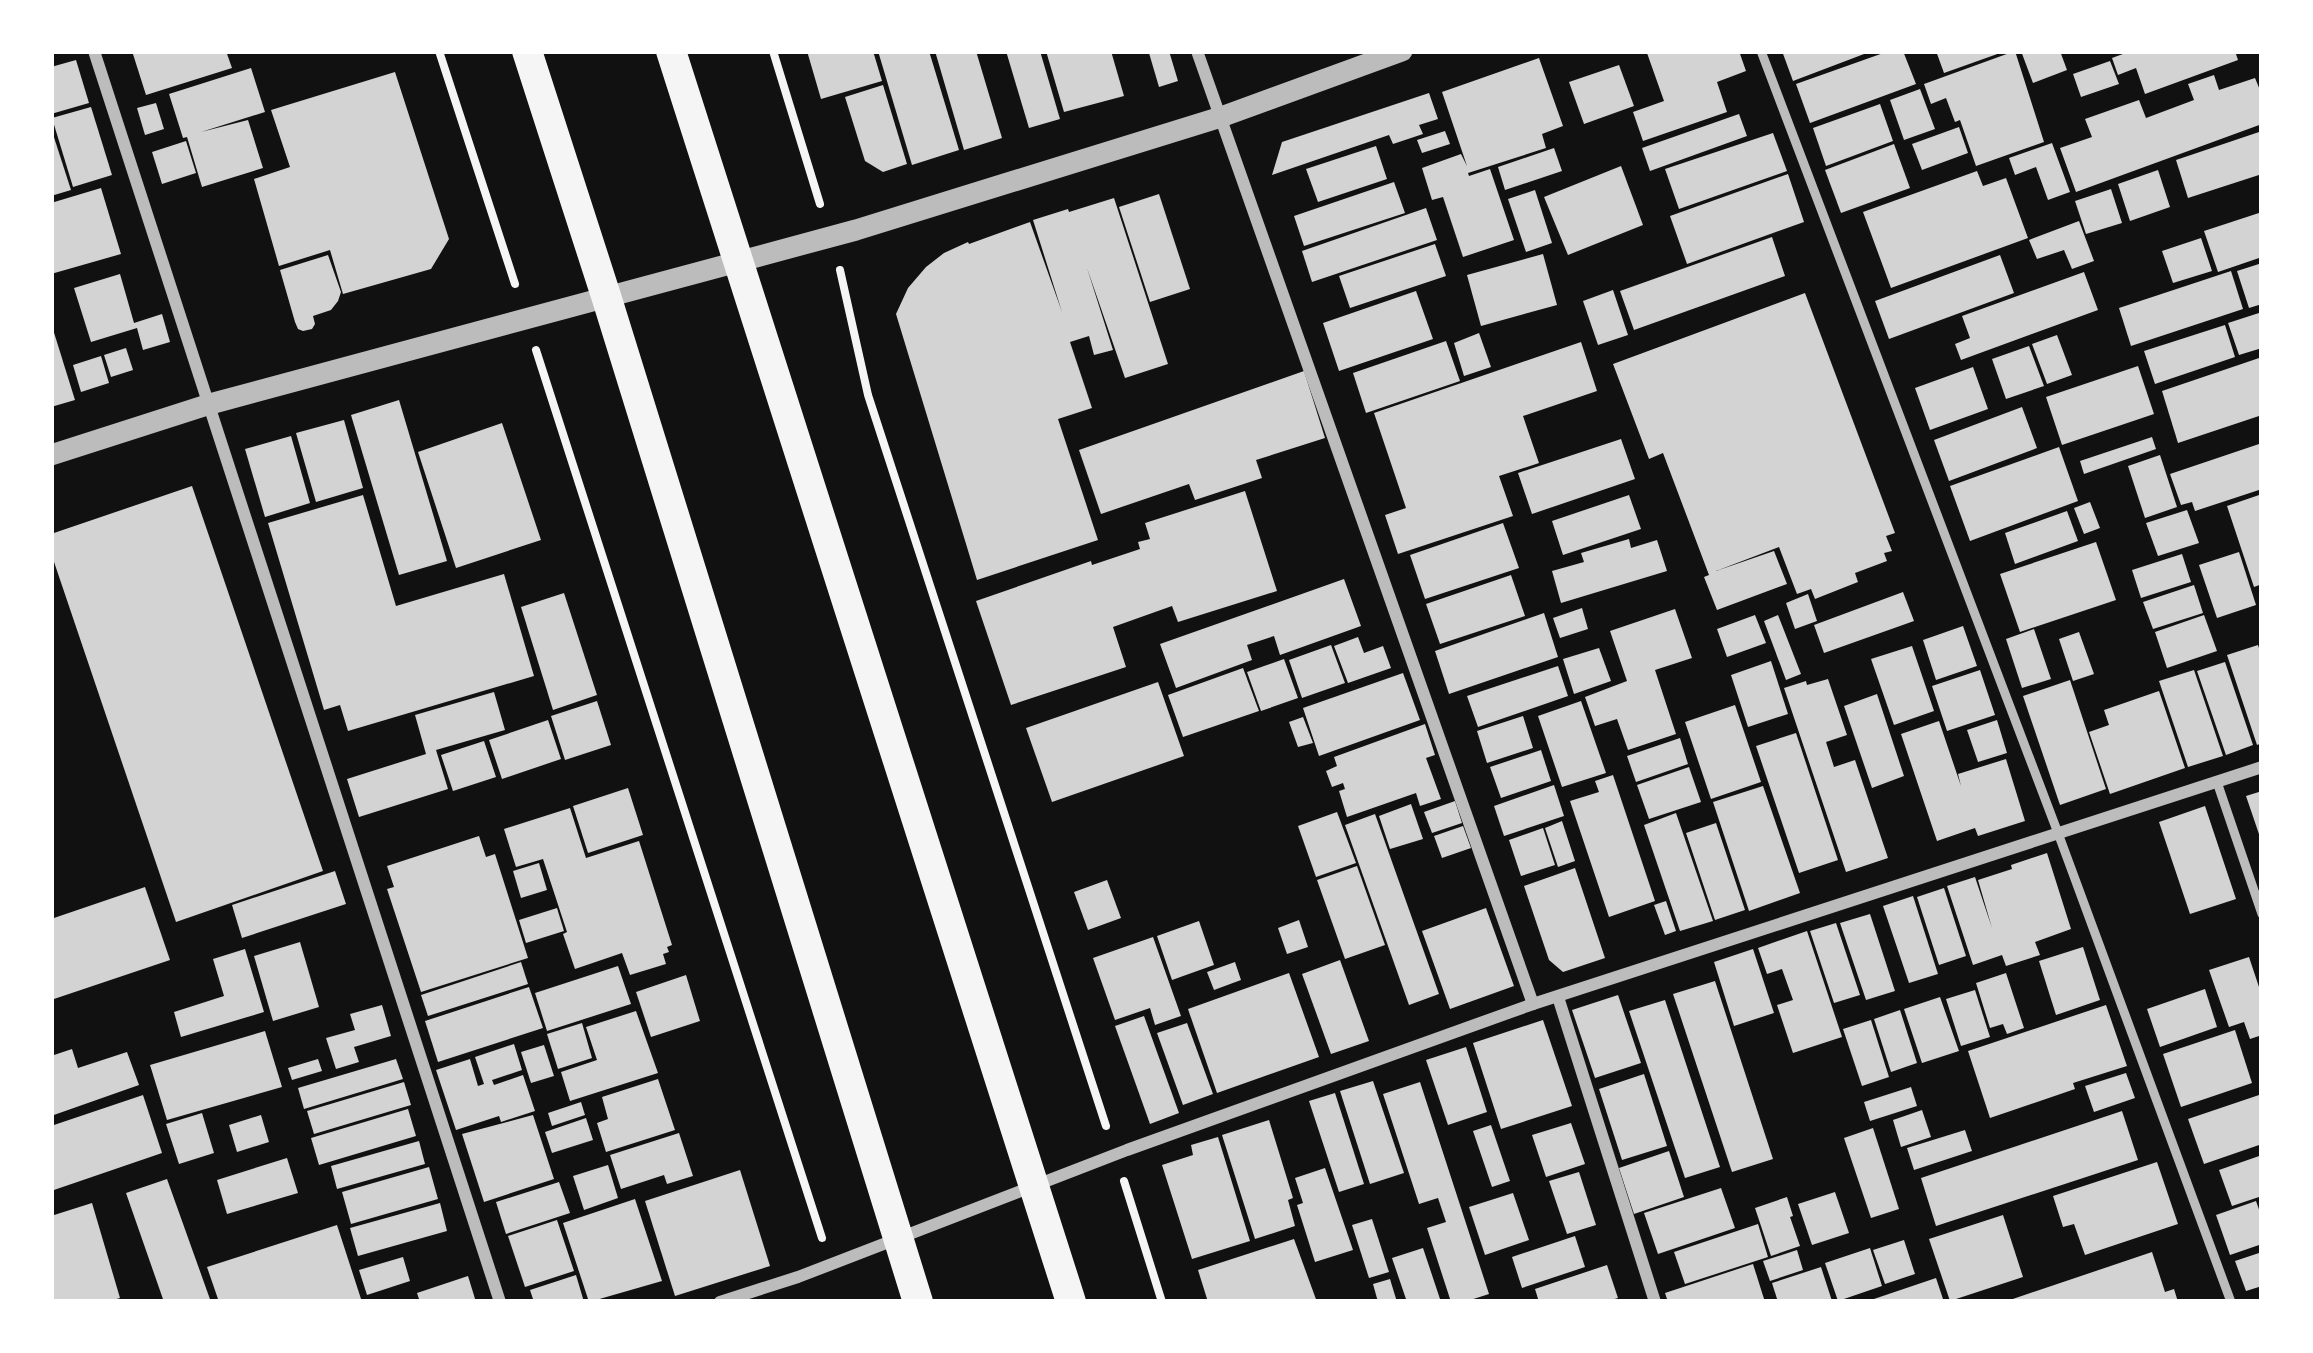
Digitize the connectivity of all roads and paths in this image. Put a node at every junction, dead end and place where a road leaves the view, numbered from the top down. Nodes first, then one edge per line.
1 (94, 51) edge
2 (439, 51) edge
3 (526, 51) edge
4 (671, 51) edge
5 (773, 51) edge
6 (1197, 51) edge
7 (1402, 51) edge
8 (1761, 51) edge
9 (1221, 117) junction
10 (830, 238) junction
11 (737, 262) junction
12 (607, 298) junction
13 (526, 320) junction
14 (210, 404) junction
15 (51, 455) edge
16 (2262, 767) edge
17 (2217, 782) junction
18 (2058, 833) junction
19 (2262, 914) edge
20 (1558, 997) junction
21 (1533, 1004) junction
22 (1115, 1154) junction
23 (1035, 1185) junction
24 (897, 1239) junction
25 (831, 1264) junction
26 (500, 1302) edge
27 (720, 1302) edge
28 (918, 1302) edge
29 (1071, 1302) edge
30 (1162, 1302) edge
31 (1655, 1302) edge
32 (2231, 1302) edge

1 - 14 street
2 - 13 path
3 - 12 main road
4 - 11 main road
5 - 10 path
6 - 9 street
7 - 9 street
8 - 18 lane
9 - 10 street
9 - 21 street
10 - 11 street
10 - 22 path
11 - 12 street
11 - 23 main road
12 - 13 street
12 - 24 main road
13 - 14 street
13 - 25 path
14 - 15 street
14 - 26 street
16 - 17 street
17 - 18 street
17 - 19 lane
18 - 20 street
18 - 32 lane
20 - 21 street
20 - 31 street
21 - 22 street
22 - 23 street
22 - 30 path
23 - 24 street
23 - 29 main road
24 - 25 street
24 - 28 main road
25 - 27 street

